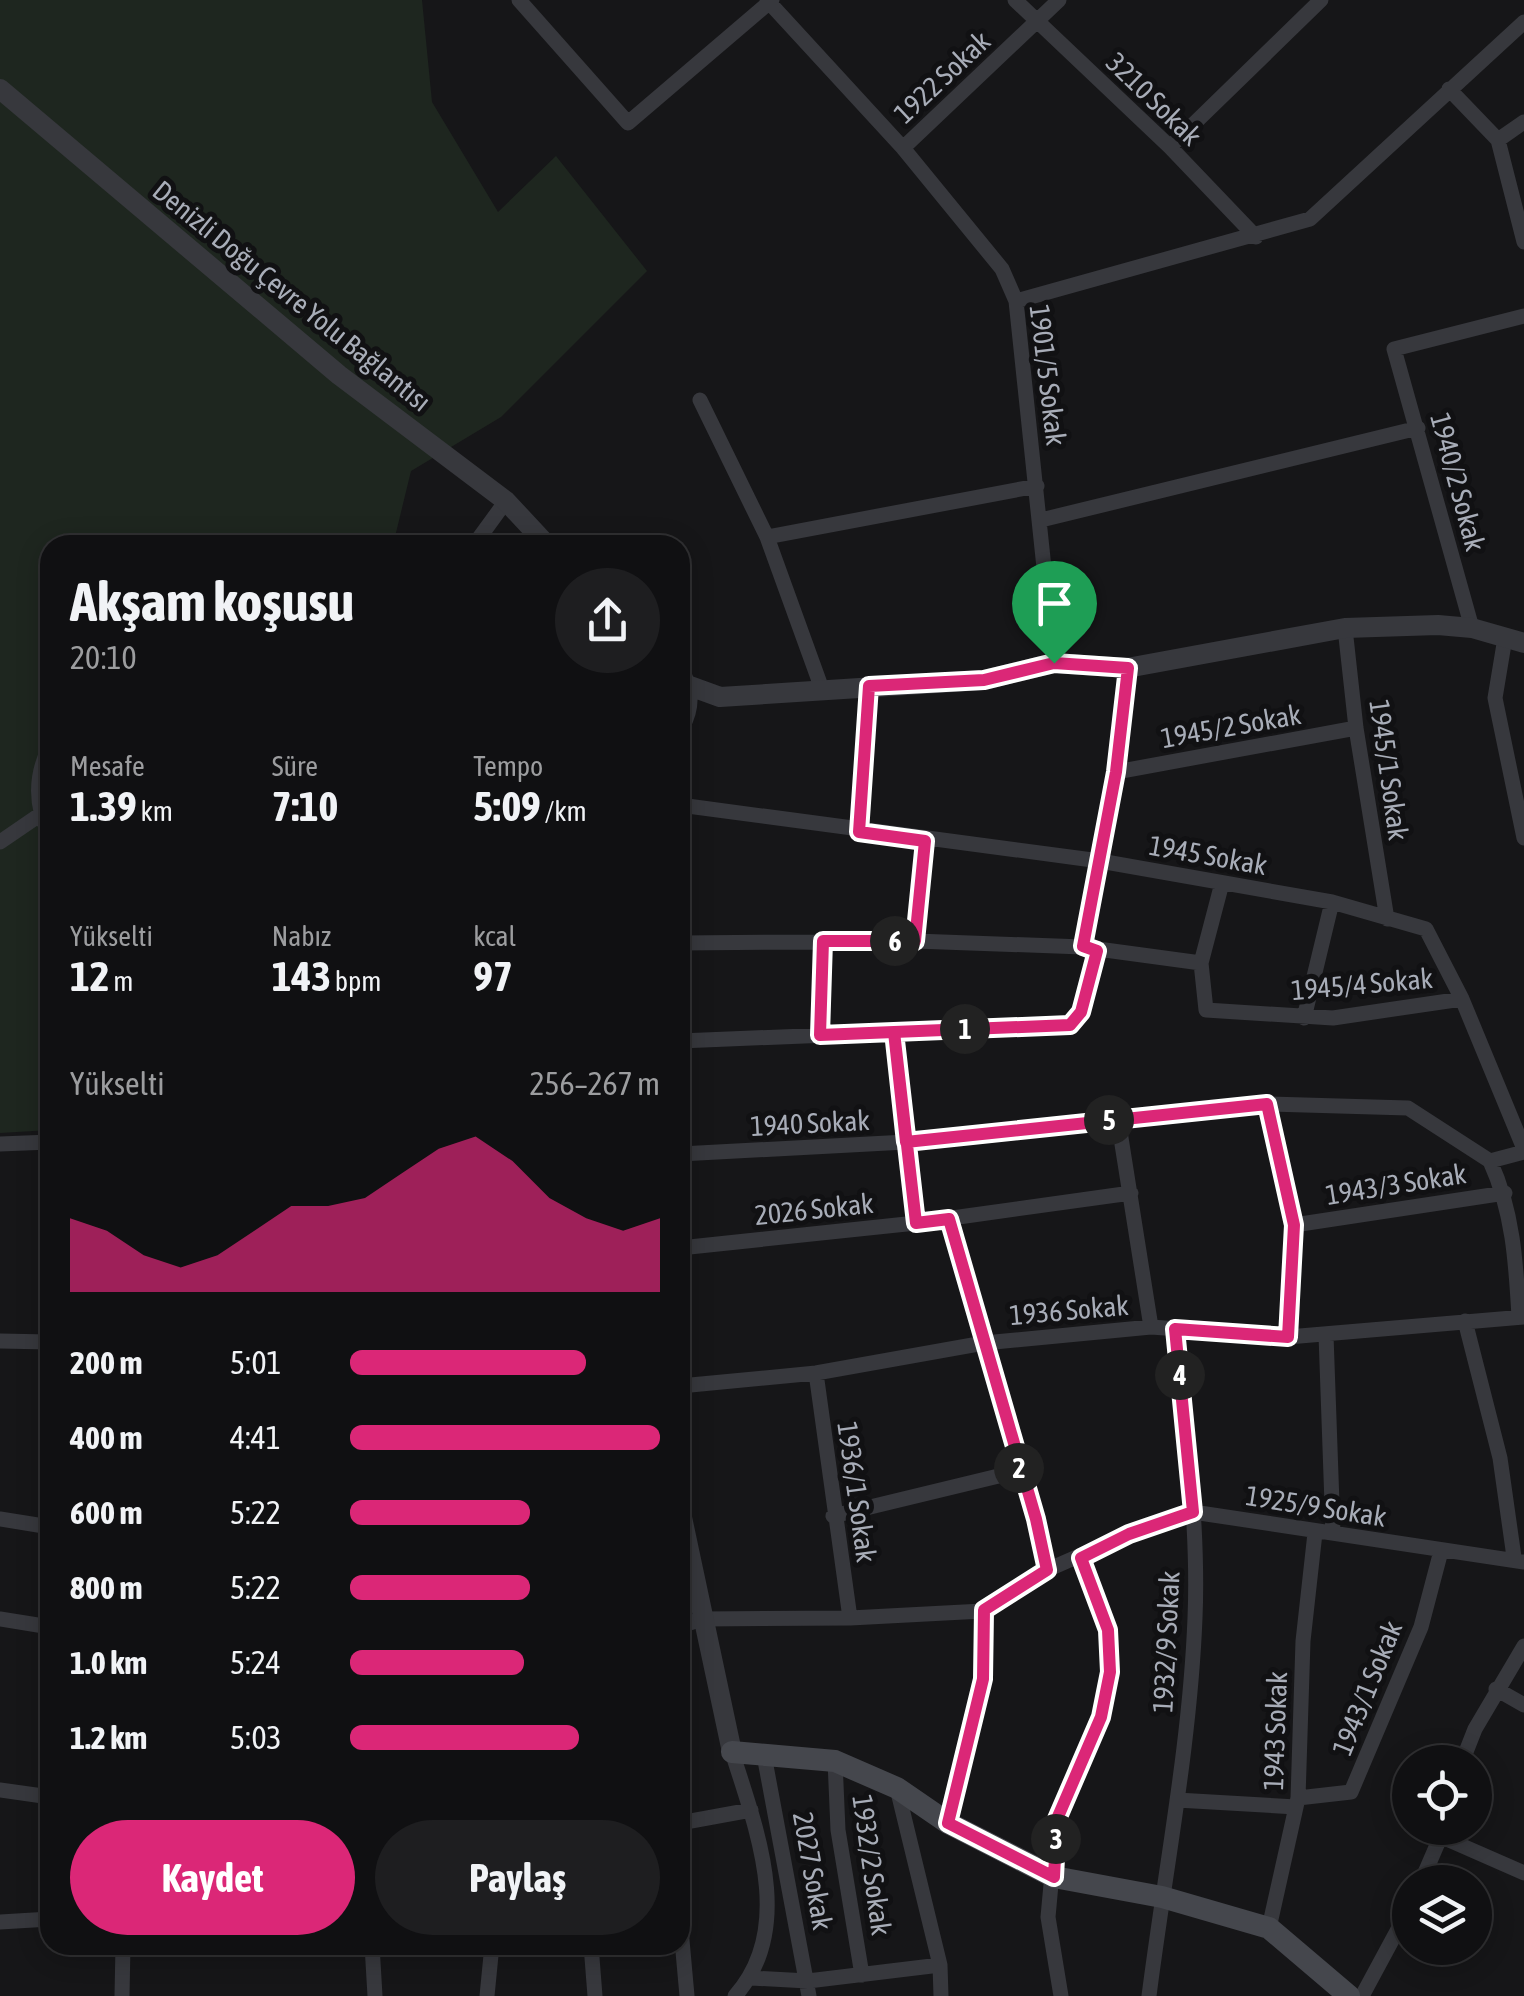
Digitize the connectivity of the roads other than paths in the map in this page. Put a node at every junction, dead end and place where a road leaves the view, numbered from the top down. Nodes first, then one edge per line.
1 (519, 0) edge
2 (1015, 0) edge
3 (1059, 0) edge
4 (1321, 0) edge
5 (769, 1) edge
6 (1036, 22) junction
7 (1524, 22) edge
8 (1448, 89) junction
9 (0, 90) edge
10 (1524, 122) edge
11 (1498, 140) junction
12 (1170, 147) junction
13 (903, 148) junction
14 (1256, 237) junction
15 (1524, 242) edge
16 (1016, 301) junction
17 (1524, 316) edge
18 (700, 400) dead end
19 (1418, 428) junction
20 (1037, 486) junction
21 (506, 501) junction
22 (1041, 520) junction
23 (481, 535) edge
24 (538, 535) edge
25 (767, 537) junction
26 (1345, 628) junction
27 (1472, 628) junction
28 (1515, 641) edge
29 (1054, 663) junction
30 (1128, 668) junction
31 (690, 681) edge
32 (869, 686) junction
33 (822, 689) junction
34 (720, 697) junction
35 (690, 719) edge
36 (1356, 728) junction
37 (1116, 772) junction
38 (40, 778) edge
39 (40, 804) edge
40 (690, 807) edge
41 (40, 815) edge
42 (859, 832) junction
43 (1524, 838) edge
44 (925, 841) junction
45 (0, 842) edge
46 (1100, 861) junction
47 (1222, 883) junction
48 (1332, 902) junction
49 (1387, 919) junction
50 (823, 941) junction
51 (915, 941) junction
52 (690, 944) edge
53 (1090, 949) junction
54 (1200, 963) junction
55 (1462, 999) junction
56 (1304, 1018) junction
57 (894, 1032) junction
58 (820, 1035) junction
59 (690, 1041) edge
60 (1267, 1104) junction
61 (1118, 1119) junction
62 (40, 1142) edge
63 (906, 1142) junction
64 (0, 1144) edge
65 (1524, 1151) edge
66 (690, 1153) edge
67 (1490, 1161) junction
68 (1131, 1193) junction
69 (1505, 1193) junction
70 (949, 1219) junction
71 (916, 1223) junction
72 (1294, 1225) junction
73 (690, 1247) edge
74 (1520, 1257) edge
75 (1521, 1317) edge
76 (1465, 1321) junction
77 (1151, 1327) junction
78 (1175, 1329) junction
79 (1326, 1335) junction
80 (1288, 1337) junction
81 (0, 1341) edge
82 (40, 1342) edge
83 (984, 1342) junction
84 (816, 1373) junction
85 (690, 1385) edge
86 (1020, 1471) junction
87 (1193, 1512) junction
88 (833, 1516) junction
89 (0, 1519) edge
90 (40, 1525) edge
91 (1315, 1532) junction
92 (1333, 1532) junction
93 (1442, 1551) junction
94 (690, 1558) edge
95 (1081, 1558) junction
96 (1519, 1560) edge
97 (1047, 1570) junction
98 (984, 1610) junction
99 (702, 1618) junction
100 (850, 1618) junction
101 (0, 1619) edge
102 (690, 1622) edge
103 (40, 1625) edge
104 (1524, 1646) edge
105 (1496, 1689) junction
106 (1524, 1704) edge
107 (1470, 1745) edge
108 (732, 1752) junction
109 (764, 1755) junction
110 (835, 1761) junction
111 (896, 1788) junction
112 (0, 1790) edge
113 (40, 1796) edge
114 (1177, 1800) junction
115 (1297, 1803) junction
116 (750, 1810) junction
117 (690, 1821) edge
118 (948, 1823) junction
119 (1469, 1845) edge
120 (1524, 1873) edge
121 (1054, 1877) junction
122 (1162, 1897) junction
123 (40, 1920) edge
124 (0, 1922) edge
125 (1269, 1928) junction
126 (1392, 1940) edge
127 (122, 1955) edge
128 (373, 1955) edge
129 (491, 1955) edge
130 (592, 1955) edge
131 (683, 1955) edge
132 (940, 1965) junction
133 (862, 1975) junction
134 (751, 1978) junction
135 (808, 1988) edge
136 (122, 1996) edge
137 (375, 1996) edge
138 (488, 1996) edge
139 (595, 1996) edge
140 (687, 1996) edge
141 (735, 1996) edge
142 (941, 1996) edge
143 (1061, 1996) edge
144 (1149, 1996) edge
145 (1349, 1996) edge
146 (1362, 1996) edge

1 - 5 street, 1901/5 Sokak
2 - 6 street, 3210 Sokak
3 - 6 street, 1922 Sokak
4 - 12 street
5 - 13 street, 1901/5 Sokak
6 - 12 street, 3210 Sokak
6 - 13 street, 1922 Sokak
7 - 8 street
8 - 11 street
8 - 14 street
9 - 21 street, Denizli Doğu Çevre Yolu Bağlantısı
10 - 11 street
11 - 15 street
12 - 14 street, 3210 Sokak
13 - 16 street, 1901/5 Sokak
14 - 16 street
16 - 20 street, 1901/5 Sokak
17 - 19 street, 1940/2 Sokak
18 - 25 street
19 - 22 street
19 - 27 street, 1940/2 Sokak
20 - 22 street, 1901/5 Sokak
20 - 25 street
21 - 23 street
21 - 24 street, Denizli Doğu Çevre Yolu Bağlantısı
22 - 29 street, 1901/5 Sokak
25 - 33 street
26 - 27 street
26 - 30 street
26 - 36 street, 1945/1 Sokak
27 - 28 street
28 - 43 street
29 - 30 street
29 - 32 street
30 - 37 street
31 - 34 street
32 - 33 street
32 - 42 street
33 - 34 street
34 - 35 street
36 - 37 street, 1945/2 Sokak
36 - 49 street, 1945/1 Sokak
37 - 46 street
38 - 39 street
40 - 42 street, 1945 Sokak
41 - 45 street
42 - 44 street, 1945 Sokak
44 - 46 street, 1945 Sokak
44 - 51 street
46 - 47 street, 1945 Sokak
46 - 53 street
47 - 48 street, 1945 Sokak
47 - 54 street
48 - 49 street, 1945 Sokak
48 - 56 street
49 - 55 street, 1945 Sokak
50 - 51 street
50 - 52 street
50 - 58 street
51 - 53 street
53 - 54 street
53 - 57 street
54 - 56 street, 1945/4 Sokak
55 - 56 street, 1945/4 Sokak
55 - 65 street, 1945 Sokak
57 - 58 street
57 - 63 street
58 - 59 street
60 - 61 street, 1940 Sokak
60 - 67 street, 1940 Sokak
60 - 72 street
61 - 63 street, 1940 Sokak
61 - 68 street
62 - 64 street
63 - 66 street, 1940 Sokak
63 - 71 street
65 - 67 street
67 - 69 street
68 - 70 street, 2026 Sokak
68 - 77 street
69 - 72 street, 1943/3 Sokak
69 - 74 street
70 - 71 street, 2026 Sokak
70 - 83 street
71 - 73 street, 2026 Sokak
72 - 80 street
74 - 75 street
75 - 76 street, 1936 Sokak
76 - 79 street, 1936 Sokak
76 - 96 street
77 - 78 street, 1936 Sokak
77 - 83 street, 1936 Sokak
78 - 80 street, 1936 Sokak
78 - 87 street, 1932/9 Sokak
79 - 80 street, 1936 Sokak
79 - 92 street
81 - 82 street
83 - 84 street, 1936 Sokak
83 - 86 street
84 - 85 street, 1936 Sokak
84 - 88 street, 1936/1 Sokak
86 - 88 street
86 - 97 street
87 - 91 street, 1925/9 Sokak
87 - 95 street, 1925/9 Sokak
87 - 114 street, 1932/9 Sokak
88 - 100 street, 1936/1 Sokak
89 - 90 street
91 - 92 street, 1925/9 Sokak
91 - 115 street, 1943 Sokak
92 - 93 street, 1925/9 Sokak
93 - 96 street, 1925/9 Sokak
93 - 115 street, 1943/1 Sokak
94 - 99 street
95 - 97 street, 1925/9 Sokak
95 - 121 street
97 - 98 street, 1925/9 Sokak
98 - 100 street, 1925/9 Sokak
98 - 118 street
99 - 100 street, 1925/9 Sokak
99 - 102 street, 1925/9 Sokak
99 - 108 street
101 - 103 street
104 - 105 street
105 - 106 street
105 - 107 street
108 - 109 main road
108 - 116 street
109 - 110 main road
109 - 135 street, 2027 Sokak
110 - 111 main road
110 - 133 street, 1932/2 Sokak
111 - 118 main road
111 - 132 street
112 - 113 street
114 - 115 street
114 - 122 street, 1932/9 Sokak
115 - 125 street, 1943 Sokak
116 - 117 street
116 - 134 street
118 - 121 main road
119 - 120 street
121 - 122 main road
121 - 143 street
122 - 125 main road
122 - 144 street, 1932/9 Sokak
123 - 124 street
125 - 145 main road
126 - 146 street
127 - 136 street
128 - 137 street
129 - 138 street
130 - 139 street
131 - 140 street
132 - 133 street
132 - 142 street
133 - 135 street
134 - 135 street
134 - 141 street

